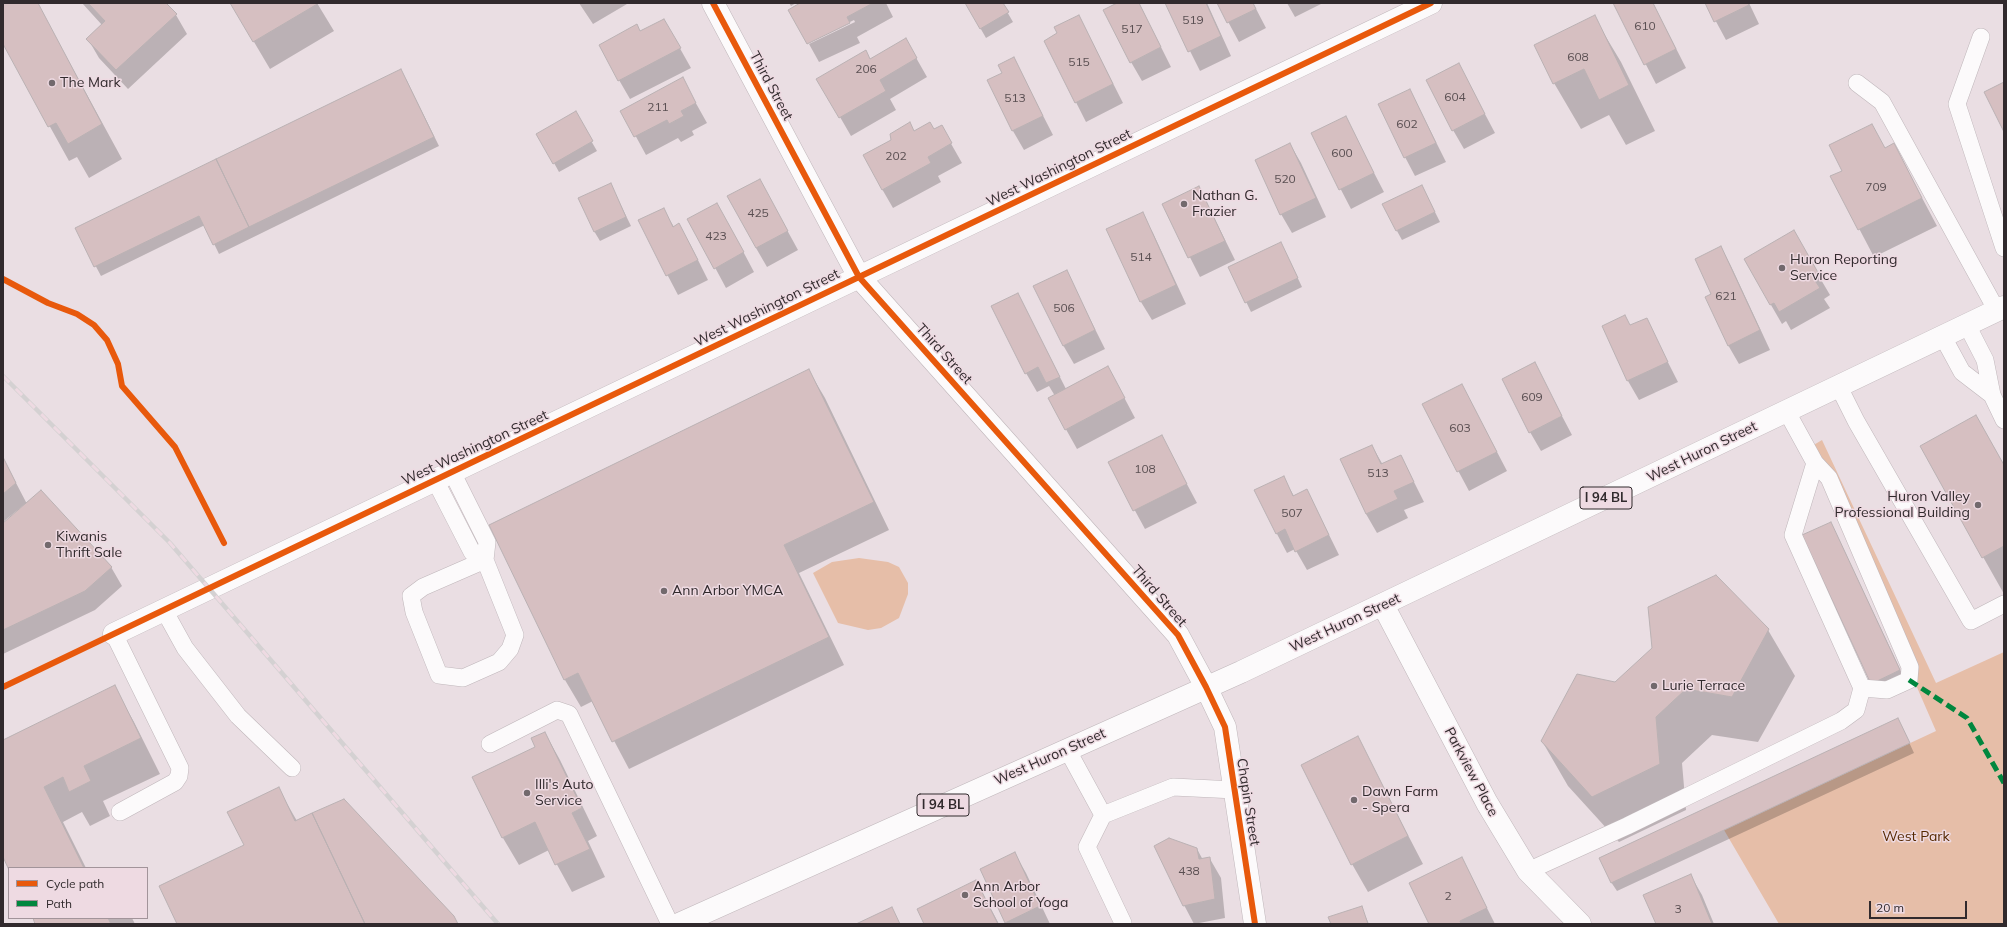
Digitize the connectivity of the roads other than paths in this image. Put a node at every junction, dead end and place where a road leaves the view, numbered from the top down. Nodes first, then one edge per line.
1 (713, 3) edge
2 (1430, 3) edge
3 (1981, 37) dead end
4 (1857, 83) dead end
5 (2004, 248) edge
6 (859, 277) junction
7 (2001, 309) edge
8 (1967, 325) junction
9 (1942, 336) junction
10 (1838, 387) junction
11 (1992, 395) junction
12 (1787, 412) junction
13 (2004, 420) edge
14 (1814, 463) junction
15 (443, 476) junction
16 (485, 560) junction
17 (2004, 604) edge
18 (1383, 605) junction
19 (164, 610) junction
20 (114, 634) joint
21 (1206, 687) junction
22 (1862, 688) junction
23 (490, 744) dead end
24 (1067, 749) junction
25 (292, 768) dead end
26 (1235, 790) junction
27 (120, 812) dead end
28 (1102, 815) junction
29 (1528, 871) junction
30 (1123, 923) dead end
31 (670, 924) edge
32 (679, 924) edge
33 (1255, 924) edge
34 (1580, 924) edge

1 - 6 street, Third Street
2 - 6 street, West Washington Street
3 - 5 lane
4 - 7 lane
6 - 15 street, West Washington Street
6 - 21 street, Third Street
7 - 8 street, West Huron Street / I 94 BL
8 - 9 street, West Huron Street / I 94 BL
8 - 11 lane
9 - 10 street, West Huron Street / I 94 BL
9 - 11 lane
10 - 12 street, West Huron Street / I 94 BL
10 - 17 lane
11 - 13 lane
12 - 14 lane
12 - 18 street, West Huron Street / I 94 BL
14 - 22 lane
14 - 22 lane
15 - 16 lane
15 - 19 street, West Washington Street
16 - 16 lane
18 - 21 street, West Huron Street / I 94 BL
18 - 29 street, Parkview Place
19 - 20 street, West Washington Street
19 - 25 lane
20 - 27 lane
21 - 24 street, West Huron Street / I 94 BL
21 - 26 street, Chapin Street
22 - 29 lane
23 - 31 lane
24 - 28 lane
24 - 32 street, West Huron Street / I 94 BL
26 - 28 lane
26 - 33 street, Chapin Street
28 - 30 lane
29 - 34 street, Parkview Place

